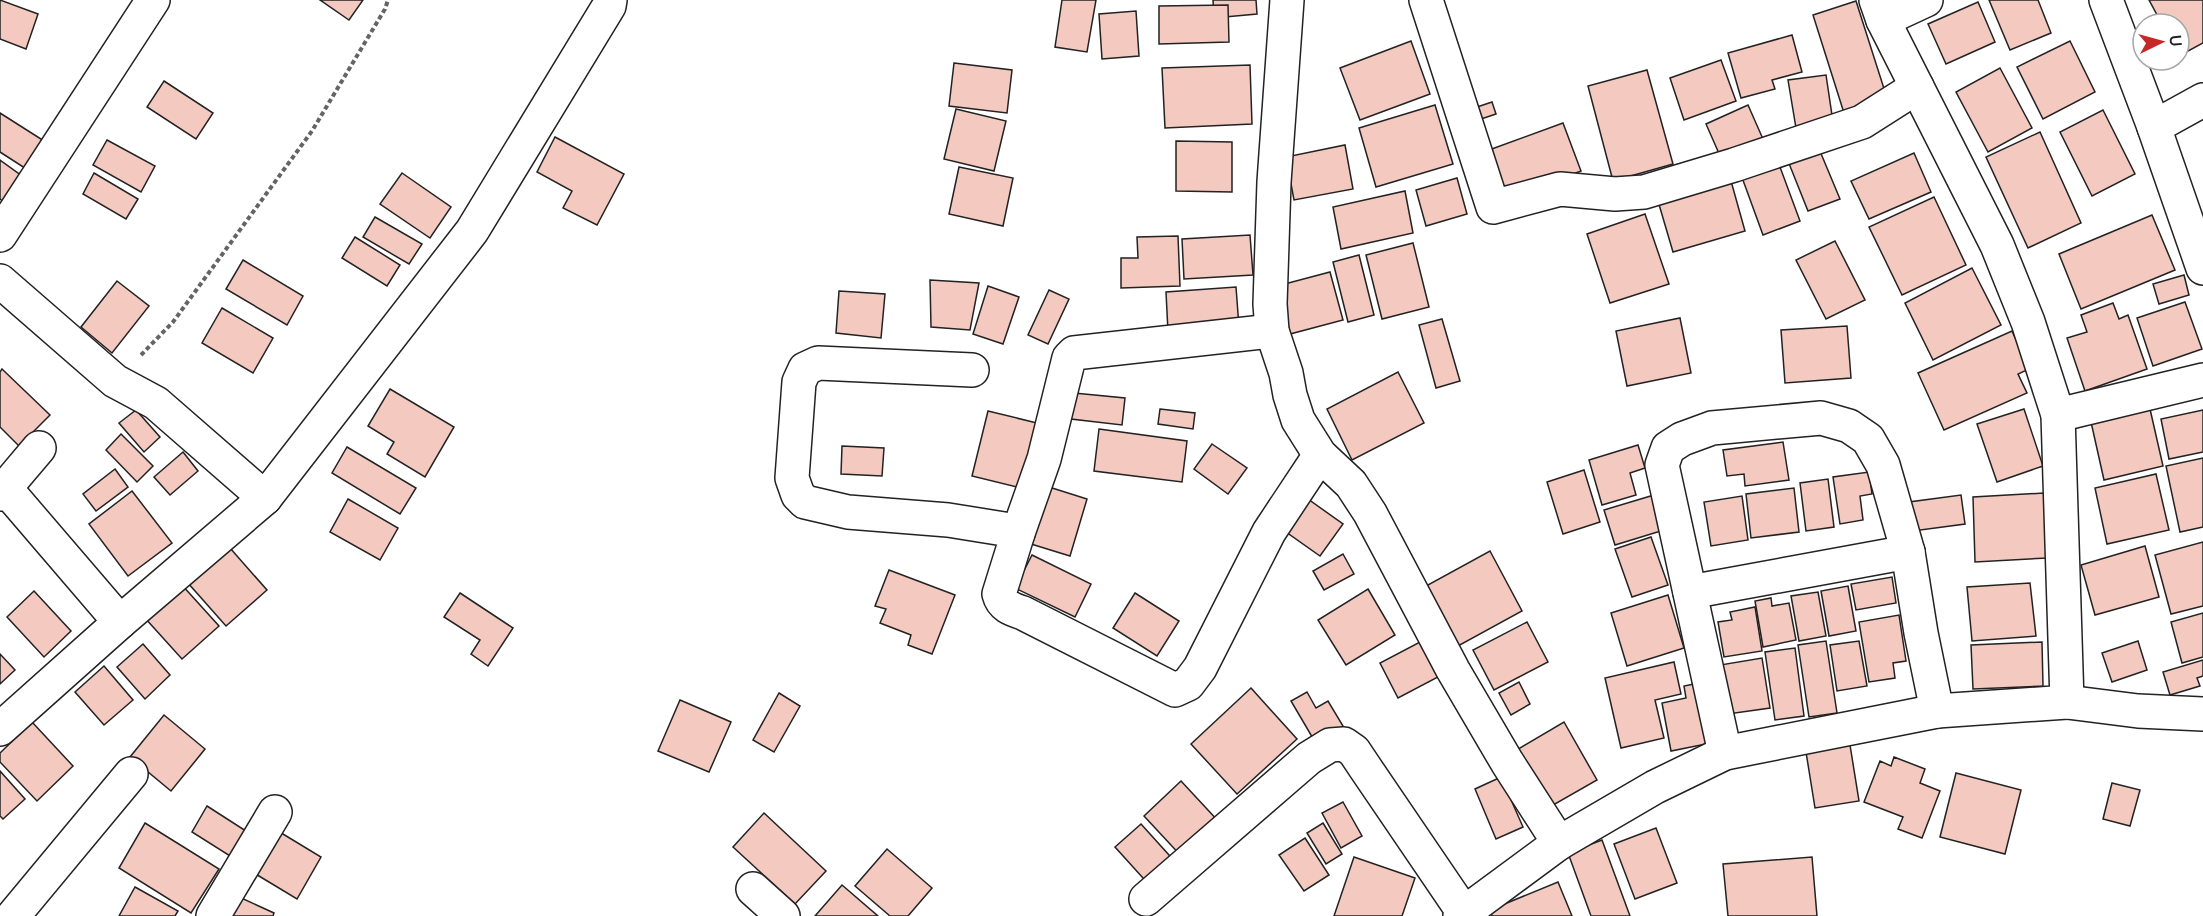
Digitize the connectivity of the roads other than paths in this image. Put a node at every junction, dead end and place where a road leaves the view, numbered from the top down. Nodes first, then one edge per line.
1 (153, 0) edge
2 (610, 0) edge
3 (1287, 0) edge
4 (1426, 0) edge
5 (1926, 0) edge
6 (2106, 0) edge
7 (1880, 10) edge
8 (1917, 87) junction
9 (2203, 100) edge
10 (2154, 128) junction
11 (0, 235) edge
12 (2203, 268) edge
13 (0, 281) edge
14 (1272, 331) junction
15 (972, 370) dead end
16 (2203, 380) edge
17 (2058, 416) junction
18 (39, 448) dead end
19 (1320, 455) junction
20 (3, 491) edge
21 (265, 498) junction
22 (1018, 533) junction
23 (1908, 552) junction
24 (1690, 592) junction
25 (120, 622) junction
26 (2067, 702) junction
27 (1937, 711) junction
28 (2203, 714) edge
29 (0, 729) edge
30 (1725, 753) junction
31 (131, 774) dead end
32 (275, 812) dead end
33 (1559, 843) junction
34 (753, 889) dead end
35 (1146, 899) dead end
36 (1462, 914) edge
37 (13, 916) edge
38 (213, 916) edge
39 (783, 916) edge

1 - 11 street
2 - 21 street
3 - 14 street
4 - 8 street
5 - 7 street
6 - 10 street
7 - 8 street
8 - 17 street
9 - 10 street
10 - 12 street
13 - 21 street
14 - 19 street
14 - 22 street
15 - 22 street
16 - 17 street
17 - 26 street
18 - 20 street
19 - 22 street
19 - 33 street
20 - 25 street
21 - 25 street
23 - 24 street
23 - 24 street
23 - 27 street
24 - 30 street
25 - 29 street
26 - 27 street
26 - 28 street
27 - 30 street
30 - 33 street
31 - 37 street
32 - 38 street
33 - 36 street
34 - 39 street
35 - 36 street

